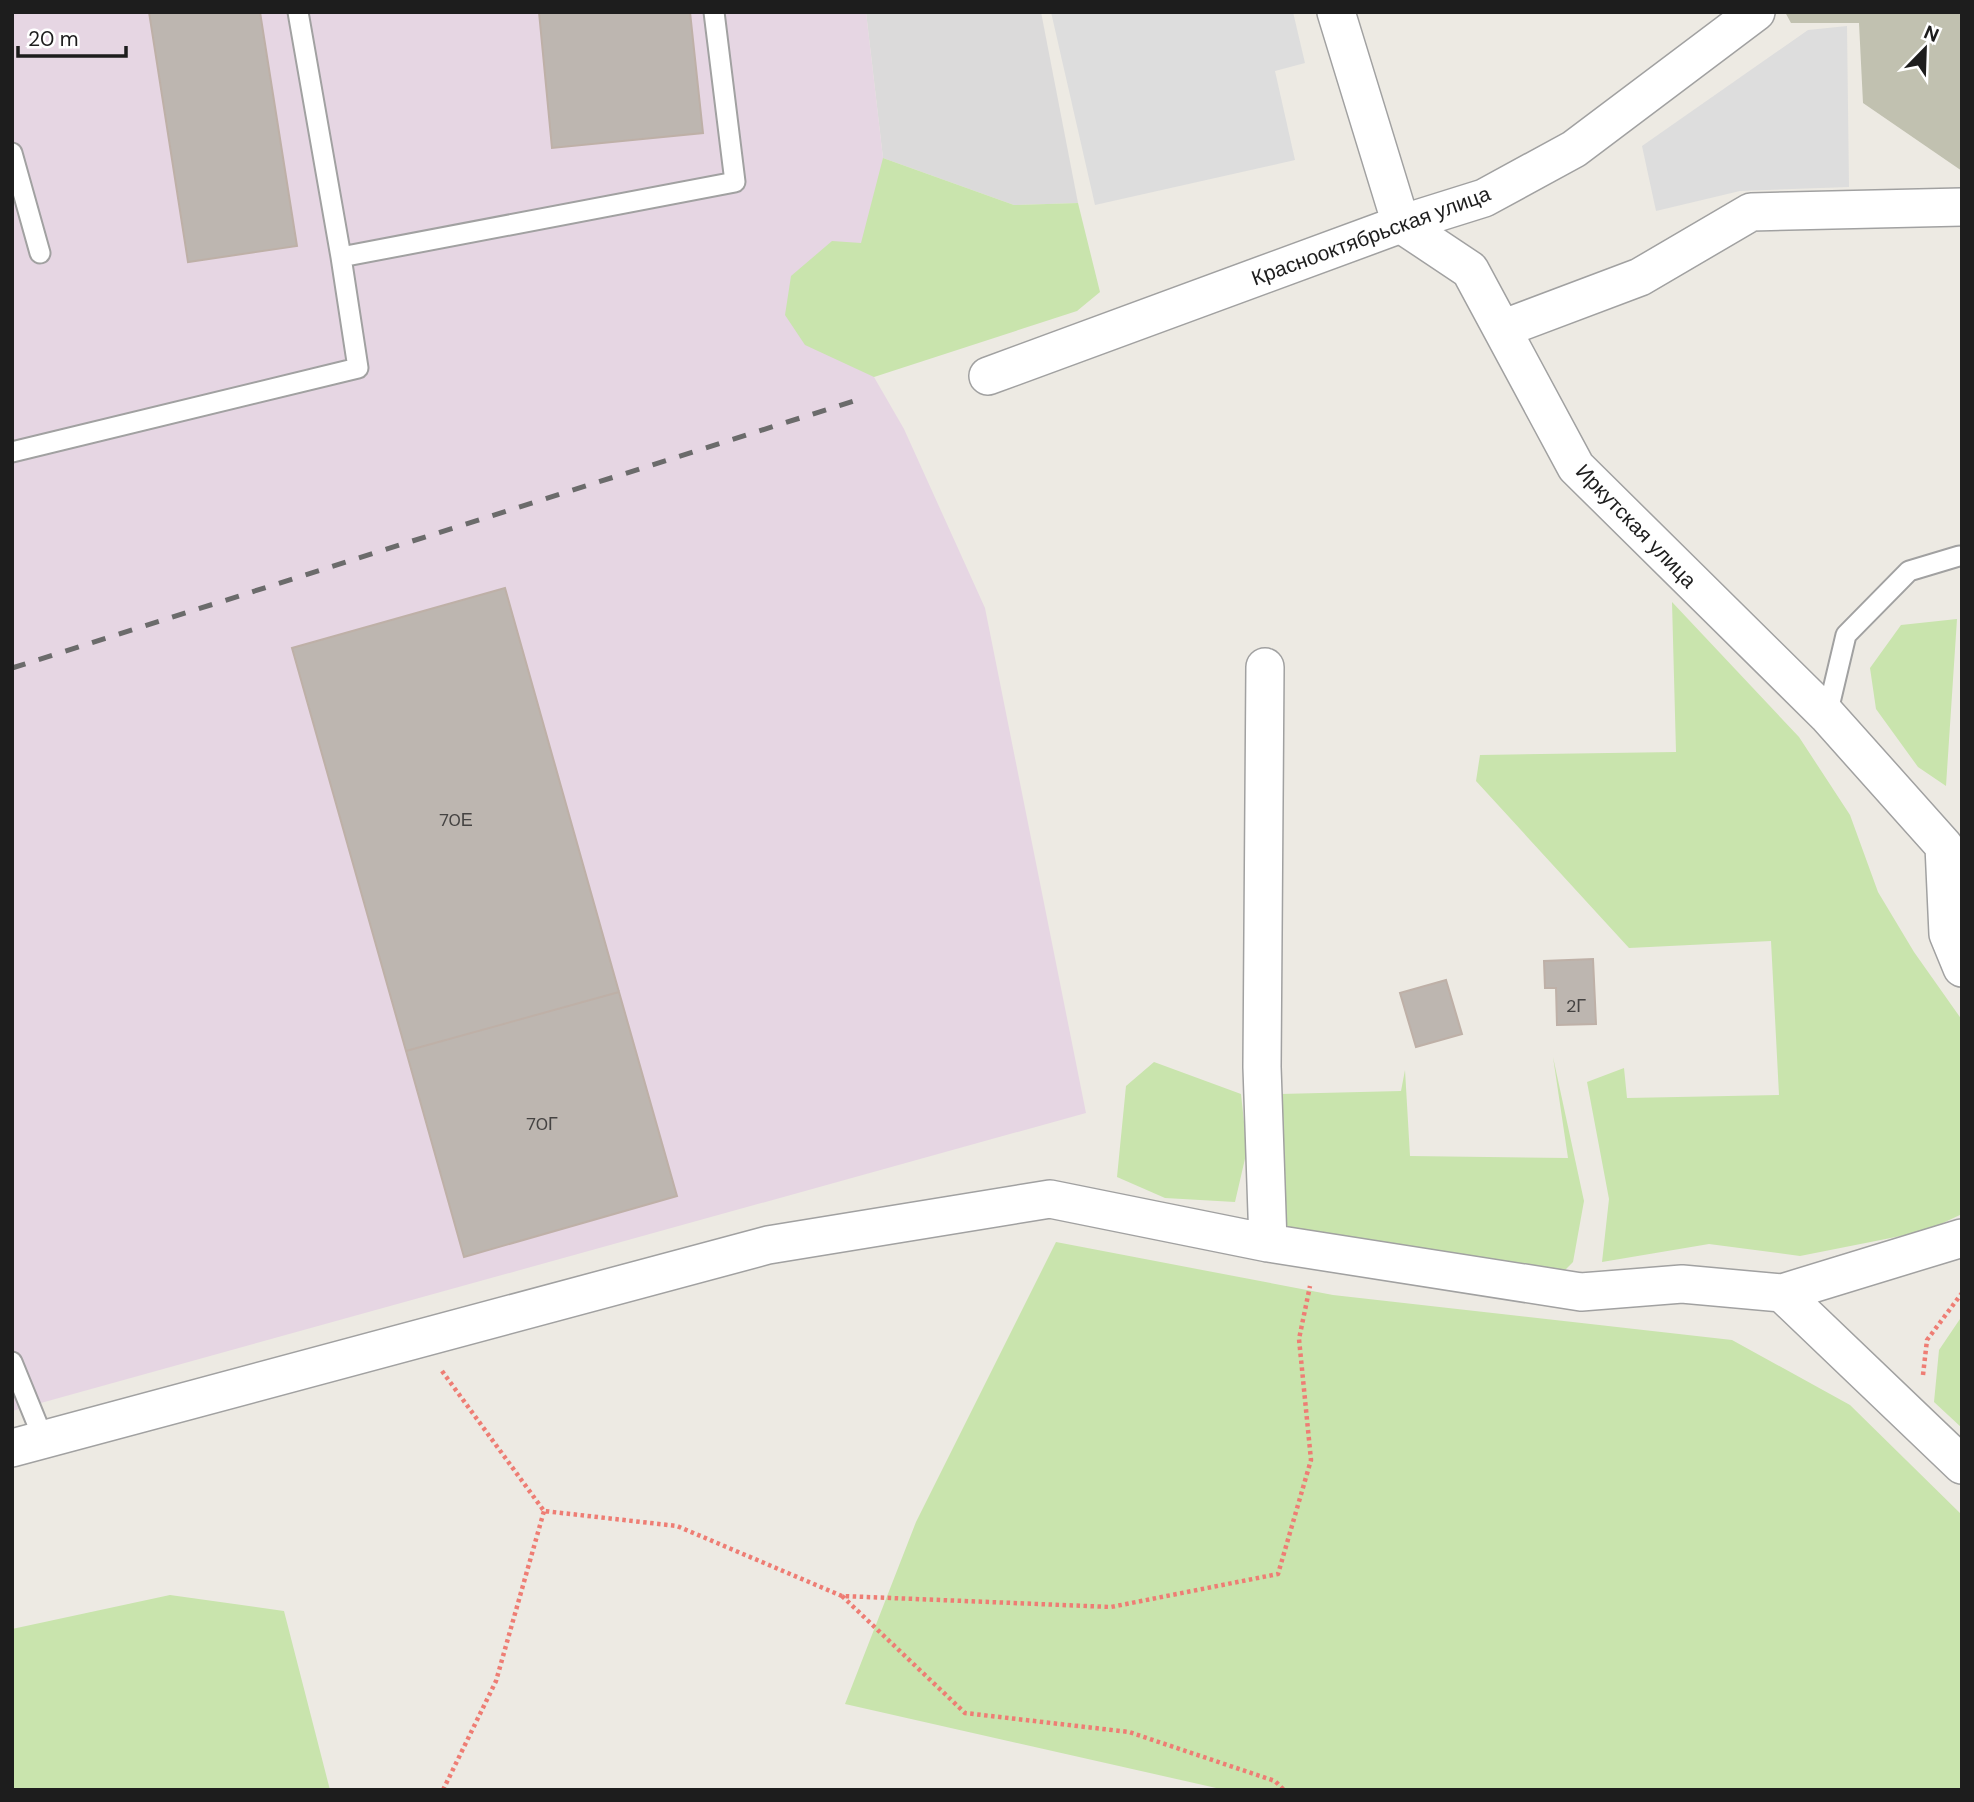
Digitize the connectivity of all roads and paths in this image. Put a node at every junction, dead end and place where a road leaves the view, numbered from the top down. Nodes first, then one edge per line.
1 (298, 12) edge
2 (714, 12) edge
3 (1336, 12) edge
4 (1756, 12) edge
5 (12, 153) edge
6 (1962, 207) edge
7 (1401, 224) junction
8 (40, 253) dead end
9 (341, 257) junction
10 (1502, 329) junction
11 (988, 376) dead end
12 (12, 452) edge
13 (1959, 556) dead end
14 (1265, 667) dead end
15 (1827, 715) junction
16 (1953, 847) edge
17 (1962, 968) edge
18 (1962, 1238) edge
19 (1268, 1244) junction
20 (1316, 1251) junction
21 (1782, 1293) junction
22 (1962, 1293) edge
23 (418, 1339) junction
24 (12, 1362) edge
25 (1917, 1421) junction
26 (28, 1443) edge
27 (1962, 1465) edge
28 (544, 1511) junction
29 (842, 1596) junction
30 (443, 1790) edge
31 (1284, 1790) edge

1 - 9 lane
2 - 9 lane
3 - 7 street
4 - 7 street, Краснооктябрьская улица
5 - 8 lane
6 - 10 street
7 - 10 street, Иркутская улица
7 - 11 street, Краснооктябрьская улица
9 - 12 lane
10 - 15 street, Иркутская улица
13 - 15 lane
14 - 19 street
15 - 16 street, Иркутская улица
16 - 17 street, Иркутская улица
18 - 21 street
19 - 20 street
19 - 23 street
20 - 21 street
20 - 29 path
21 - 25 street
22 - 25 path
23 - 26 street
23 - 28 path
24 - 26 lane
25 - 27 street
28 - 29 path
28 - 30 path
29 - 31 path

